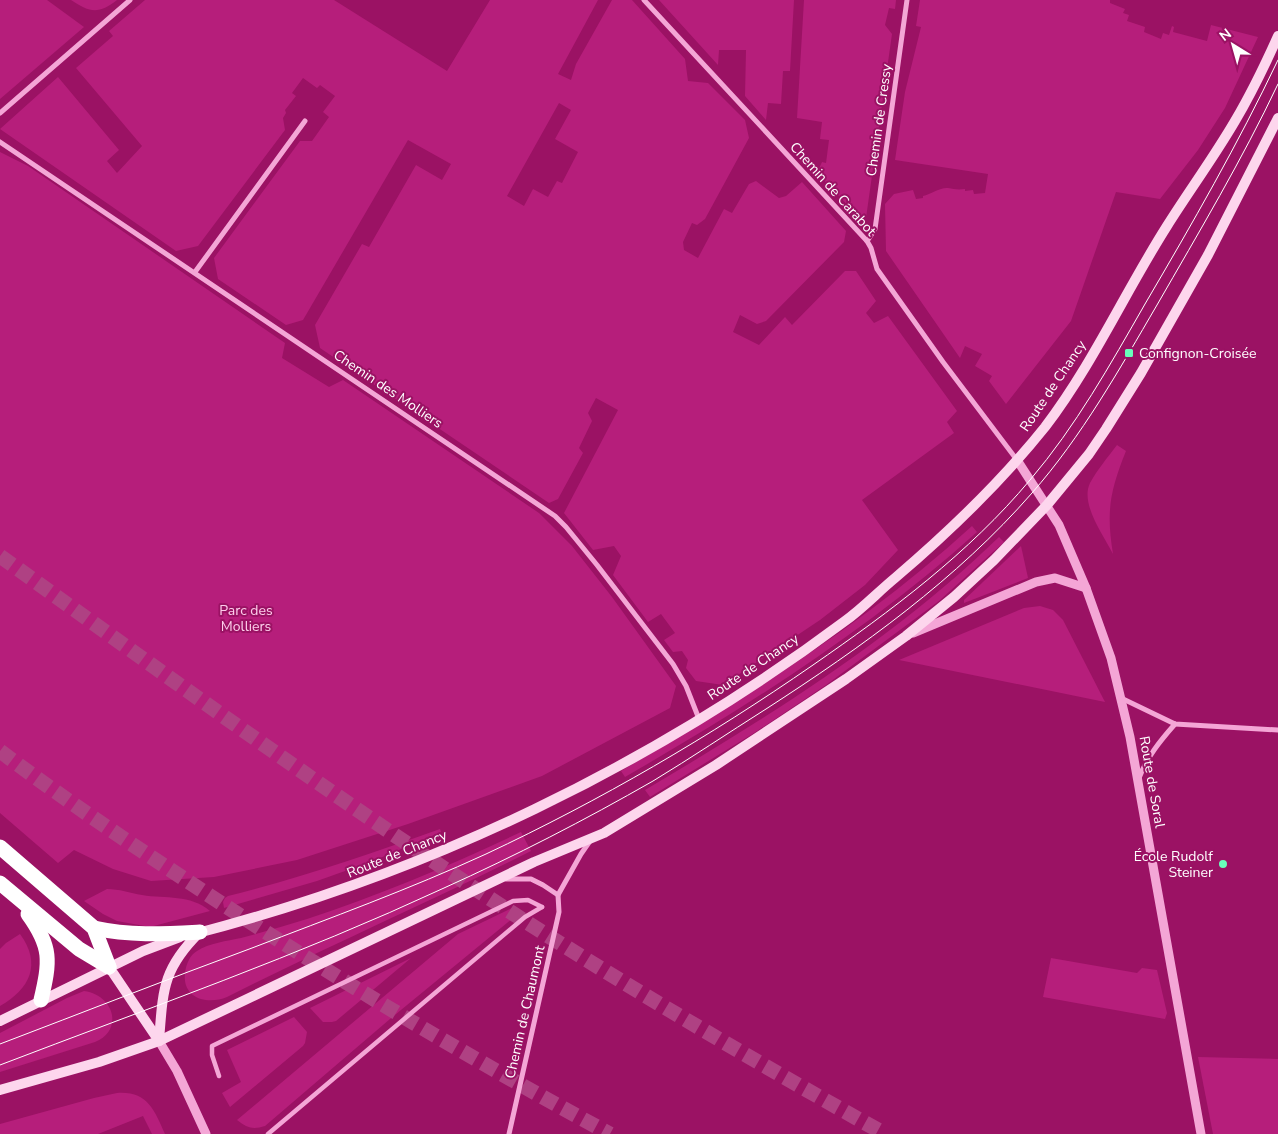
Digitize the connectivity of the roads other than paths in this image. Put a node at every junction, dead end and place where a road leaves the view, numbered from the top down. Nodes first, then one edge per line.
1 (130, 0) edge
2 (644, 0) edge
3 (907, 0) edge
4 (1278, 36) edge
5 (0, 114) edge
6 (1278, 118) edge
7 (305, 121) dead end
8 (0, 142) edge
9 (867, 241) junction
10 (195, 272) junction
11 (1017, 460) junction
12 (1047, 505) junction
13 (1086, 588) junction
14 (906, 636) junction
15 (1121, 698) junction
16 (699, 719) junction
17 (1175, 724) junction
18 (1278, 730) edge
19 (1138, 780) junction
20 (592, 838) junction
21 (0, 847) edge
22 (501, 878) junction
23 (0, 883) edge
24 (558, 895) junction
25 (17, 898) junction
26 (94, 928) junction
27 (200, 932) junction
28 (109, 966) junction
29 (41, 1000) junction
30 (0, 1020) edge
31 (159, 1041) junction
32 (219, 1076) dead end
33 (0, 1090) edge
34 (206, 1134) edge
35 (268, 1134) edge
36 (509, 1134) edge
37 (1201, 1134) edge

1 - 5 street
2 - 9 street, Chemin de Carabot
3 - 9 street, Chemin de Cressy
4 - 11 main road, Route de Chancy
6 - 12 main road
7 - 10 street
8 - 10 street, Chemin des Molliers
9 - 11 street, Chemin de Carabot
10 - 16 street, Chemin des Molliers
11 - 12 street, Route de Soral
11 - 16 main road, Route de Chancy
12 - 13 street, Route de Soral
12 - 14 main road
13 - 14 street
13 - 15 street, Route de Soral
14 - 20 main road
15 - 17 street
15 - 19 street, Route de Soral
16 - 27 main road, Route de Chancy
17 - 18 street
17 - 19 street
19 - 37 street, Route de Soral
20 - 22 main road
20 - 24 street, Chemin de Chaumont
21 - 26 highway
22 - 24 street
22 - 31 main road
23 - 25 highway
24 - 36 street, Chemin de Chaumont
25 - 28 highway
25 - 29 highway
26 - 27 highway
26 - 28 highway
27 - 28 main road, Route de Chancy
27 - 31 main road
28 - 29 main road, Route de Chancy
28 - 31 main road
29 - 30 main road, Route de Chancy
31 - 33 main road
31 - 34 street
32 - 35 street

